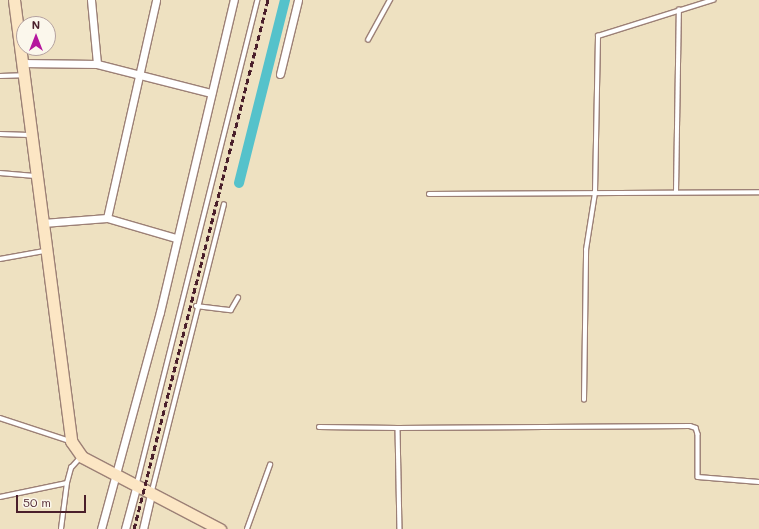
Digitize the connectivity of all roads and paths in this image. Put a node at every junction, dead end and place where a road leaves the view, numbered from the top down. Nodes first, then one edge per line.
1 (14, 0) edge
2 (91, 0) edge
3 (156, 0) edge
4 (234, 0) edge
5 (257, 0) edge
6 (298, 0) edge
7 (390, 0) edge
8 (713, 0) edge
9 (679, 10) junction
10 (368, 40) dead end
11 (22, 62) junction
12 (97, 64) junction
13 (280, 74) dead end
14 (24, 75) junction
15 (0, 76) edge
16 (140, 77) junction
17 (211, 93) junction
18 (0, 134) edge
19 (32, 135) junction
20 (0, 173) edge
21 (37, 176) junction
22 (676, 192) junction
23 (759, 192) edge
24 (595, 193) junction
25 (429, 194) dead end
26 (224, 205) dead end
27 (107, 218) junction
28 (43, 223) junction
29 (176, 238) junction
30 (46, 251) junction
31 (0, 259) edge
32 (238, 298) dead end
33 (196, 306) junction
34 (584, 400) dead end
35 (0, 418) edge
36 (319, 427) dead end
37 (398, 428) junction
38 (71, 441) junction
39 (82, 457) junction
40 (270, 465) dead end
41 (116, 476) junction
42 (759, 482) edge
43 (67, 483) junction
44 (136, 488) junction
45 (151, 494) junction
46 (0, 497) edge
47 (61, 529) edge
48 (102, 529) edge
49 (125, 529) edge
50 (143, 529) edge
51 (220, 529) edge
52 (248, 529) edge
53 (400, 529) edge

1 - 11 street
2 - 12 street
3 - 16 street
4 - 17 street
5 - 44 lane
6 - 13 street
7 - 10 lane
8 - 9 lane
9 - 22 lane
9 - 24 lane
11 - 12 street
11 - 14 street
12 - 16 street
14 - 15 lane
14 - 19 street
16 - 17 street
16 - 27 street
17 - 29 street
18 - 19 lane
19 - 21 street
20 - 21 lane
21 - 28 street
22 - 23 lane
22 - 24 lane
24 - 25 lane
24 - 34 lane
26 - 33 lane
27 - 28 street
27 - 29 street
28 - 30 street
29 - 41 street
30 - 31 lane
30 - 38 street
32 - 33 lane
33 - 45 lane
35 - 38 lane
36 - 37 lane
37 - 42 lane
37 - 53 lane
38 - 39 street
39 - 41 street
39 - 43 lane
40 - 52 lane
41 - 44 street
41 - 48 street
43 - 46 lane
43 - 47 lane
44 - 45 street
44 - 49 street
45 - 50 street
45 - 51 street

